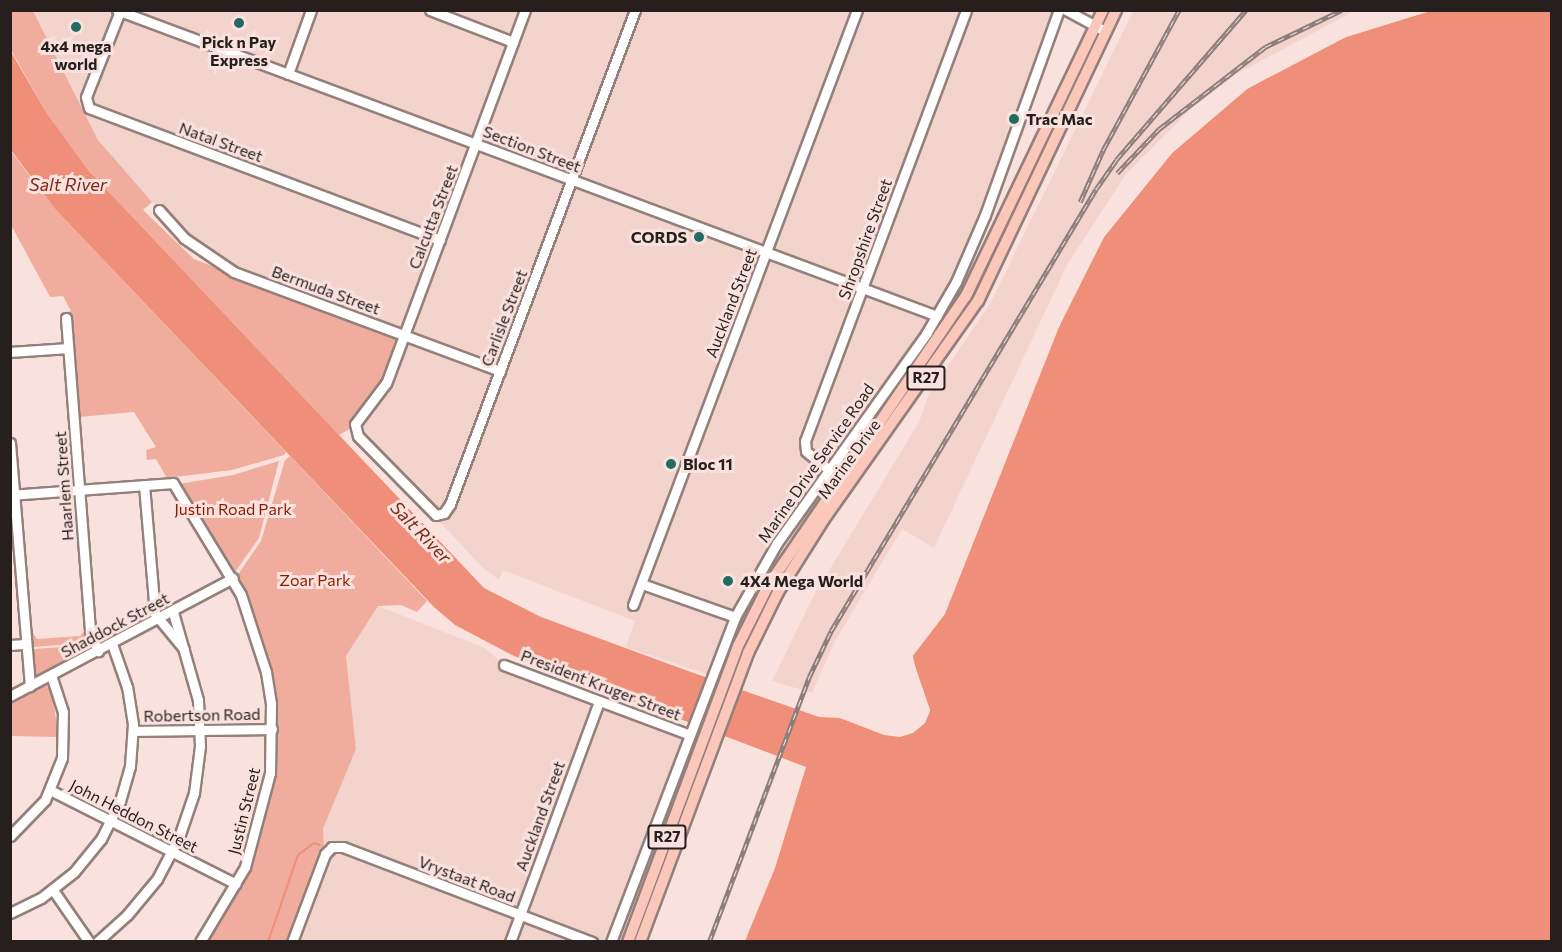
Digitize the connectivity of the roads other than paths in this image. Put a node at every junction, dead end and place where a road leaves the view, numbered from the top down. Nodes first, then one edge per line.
1 (311, 10) edge
2 (430, 10) edge
3 (525, 10) edge
4 (635, 10) edge
5 (857, 10) edge
6 (966, 10) edge
7 (1059, 10) edge
8 (1066, 10) edge
9 (1103, 10) edge
10 (1116, 10) edge
11 (118, 11) edge
12 (1096, 24) junction
13 (1106, 31) junction
14 (513, 42) junction
15 (288, 74) junction
16 (476, 144) junction
17 (572, 180) junction
18 (159, 210) dead end
19 (440, 240) junction
20 (766, 252) junction
21 (862, 288) junction
22 (936, 316) junction
23 (66, 318) dead end
24 (405, 335) junction
25 (68, 348) junction
26 (10, 352) edge
27 (500, 371) junction
28 (354, 427) joint
29 (10, 443) edge
30 (828, 469) junction
31 (144, 485) junction
32 (79, 490) junction
33 (13, 495) edge
34 (233, 578) junction
35 (642, 584) junction
36 (633, 605) dead end
37 (173, 612) junction
38 (735, 617) junction
39 (157, 621) junction
40 (26, 644) junction
41 (112, 644) junction
42 (10, 645) edge
43 (98, 651) junction
44 (185, 651) junction
45 (504, 665) dead end
46 (51, 675) junction
47 (30, 686) junction
48 (10, 696) edge
49 (599, 701) junction
50 (272, 729) junction
51 (200, 730) junction
52 (690, 730) junction
53 (133, 731) junction
54 (712, 735) junction
55 (50, 790) junction
56 (112, 821) junction
57 (10, 836) edge
58 (173, 852) junction
59 (236, 884) junction
60 (53, 890) junction
61 (10, 914) edge
62 (520, 915) junction
63 (89, 942) edge
64 (97, 942) edge
65 (200, 942) edge
66 (292, 942) edge
67 (510, 942) edge
68 (592, 942) edge
69 (611, 942) edge
70 (628, 942) edge
71 (640, 942) edge

1 - 15 street
2 - 14 street
3 - 14 street, Calcutta Street
4 - 17 street, Carlisle Street
5 - 20 street, Auckland Street
6 - 21 street, Shropshire Street
7 - 22 street, Marine Drive Service Road
8 - 12 street
9 - 12 main road, Marine Drive / R27
10 - 13 main road, Marine Drive / R27
11 - 15 street, Section Street
11 - 19 street, Natal Street
12 - 13 street
12 - 54 main road, Marine Drive / R27
13 - 54 main road, Marine Drive / R27
14 - 16 street, Calcutta Street
15 - 16 street, Section Street
16 - 17 street, Section Street
16 - 19 street, Calcutta Street
17 - 20 street, Section Street
17 - 27 street, Carlisle Street
18 - 24 street, Bermuda Street
19 - 24 street, Calcutta Street
20 - 21 street, Section Street
20 - 35 street, Auckland Street
21 - 22 street, Section Street
21 - 30 street, Shropshire Street
22 - 30 street, Marine Drive Service Road
23 - 25 street, Haarlem Street
24 - 27 street, Bermuda Street
24 - 28 street, Calcutta Street
25 - 26 street
25 - 32 street, Haarlem Street
27 - 28 street, Carlisle Street
29 - 33 street
30 - 38 street, Marine Drive Service Road
31 - 32 street
31 - 34 street, Justin Street
31 - 39 street
32 - 33 street
32 - 43 street, Haarlem Street
33 - 40 street
34 - 37 street, Shaddock Street
34 - 50 street, Justin Street
35 - 36 street, Auckland Street
35 - 38 street
37 - 39 street, Shaddock Street
37 - 44 street
38 - 52 street, Marine Drive Service Road
39 - 41 street, Shaddock Street
39 - 44 street
40 - 42 street
40 - 47 street
41 - 43 street, Shaddock Street
41 - 53 street
43 - 46 street, Shaddock Street
44 - 51 street
45 - 49 street, President Kruger Street
46 - 47 street, Shaddock Street
46 - 55 street
47 - 48 street, Shaddock Street
49 - 52 street, President Kruger Street
49 - 62 street, Auckland Street
50 - 51 street, Robertson Road
50 - 59 street, Justin Street
51 - 53 street, Robertson Road
51 - 58 street
52 - 69 street, Marine Drive Service Road
53 - 56 street
54 - 70 main road, Marine Drive / R27
54 - 71 main road, Marine Drive / R27
55 - 56 street, John Heddon Street
55 - 57 street
56 - 58 street, John Heddon Street
56 - 60 street
58 - 59 street, John Heddon Street
58 - 64 street
59 - 65 street, Justin Street
60 - 61 street
60 - 63 street
62 - 66 street, Vrystaat Road
62 - 67 street, Auckland Street
62 - 68 street, Vrystaat Road

